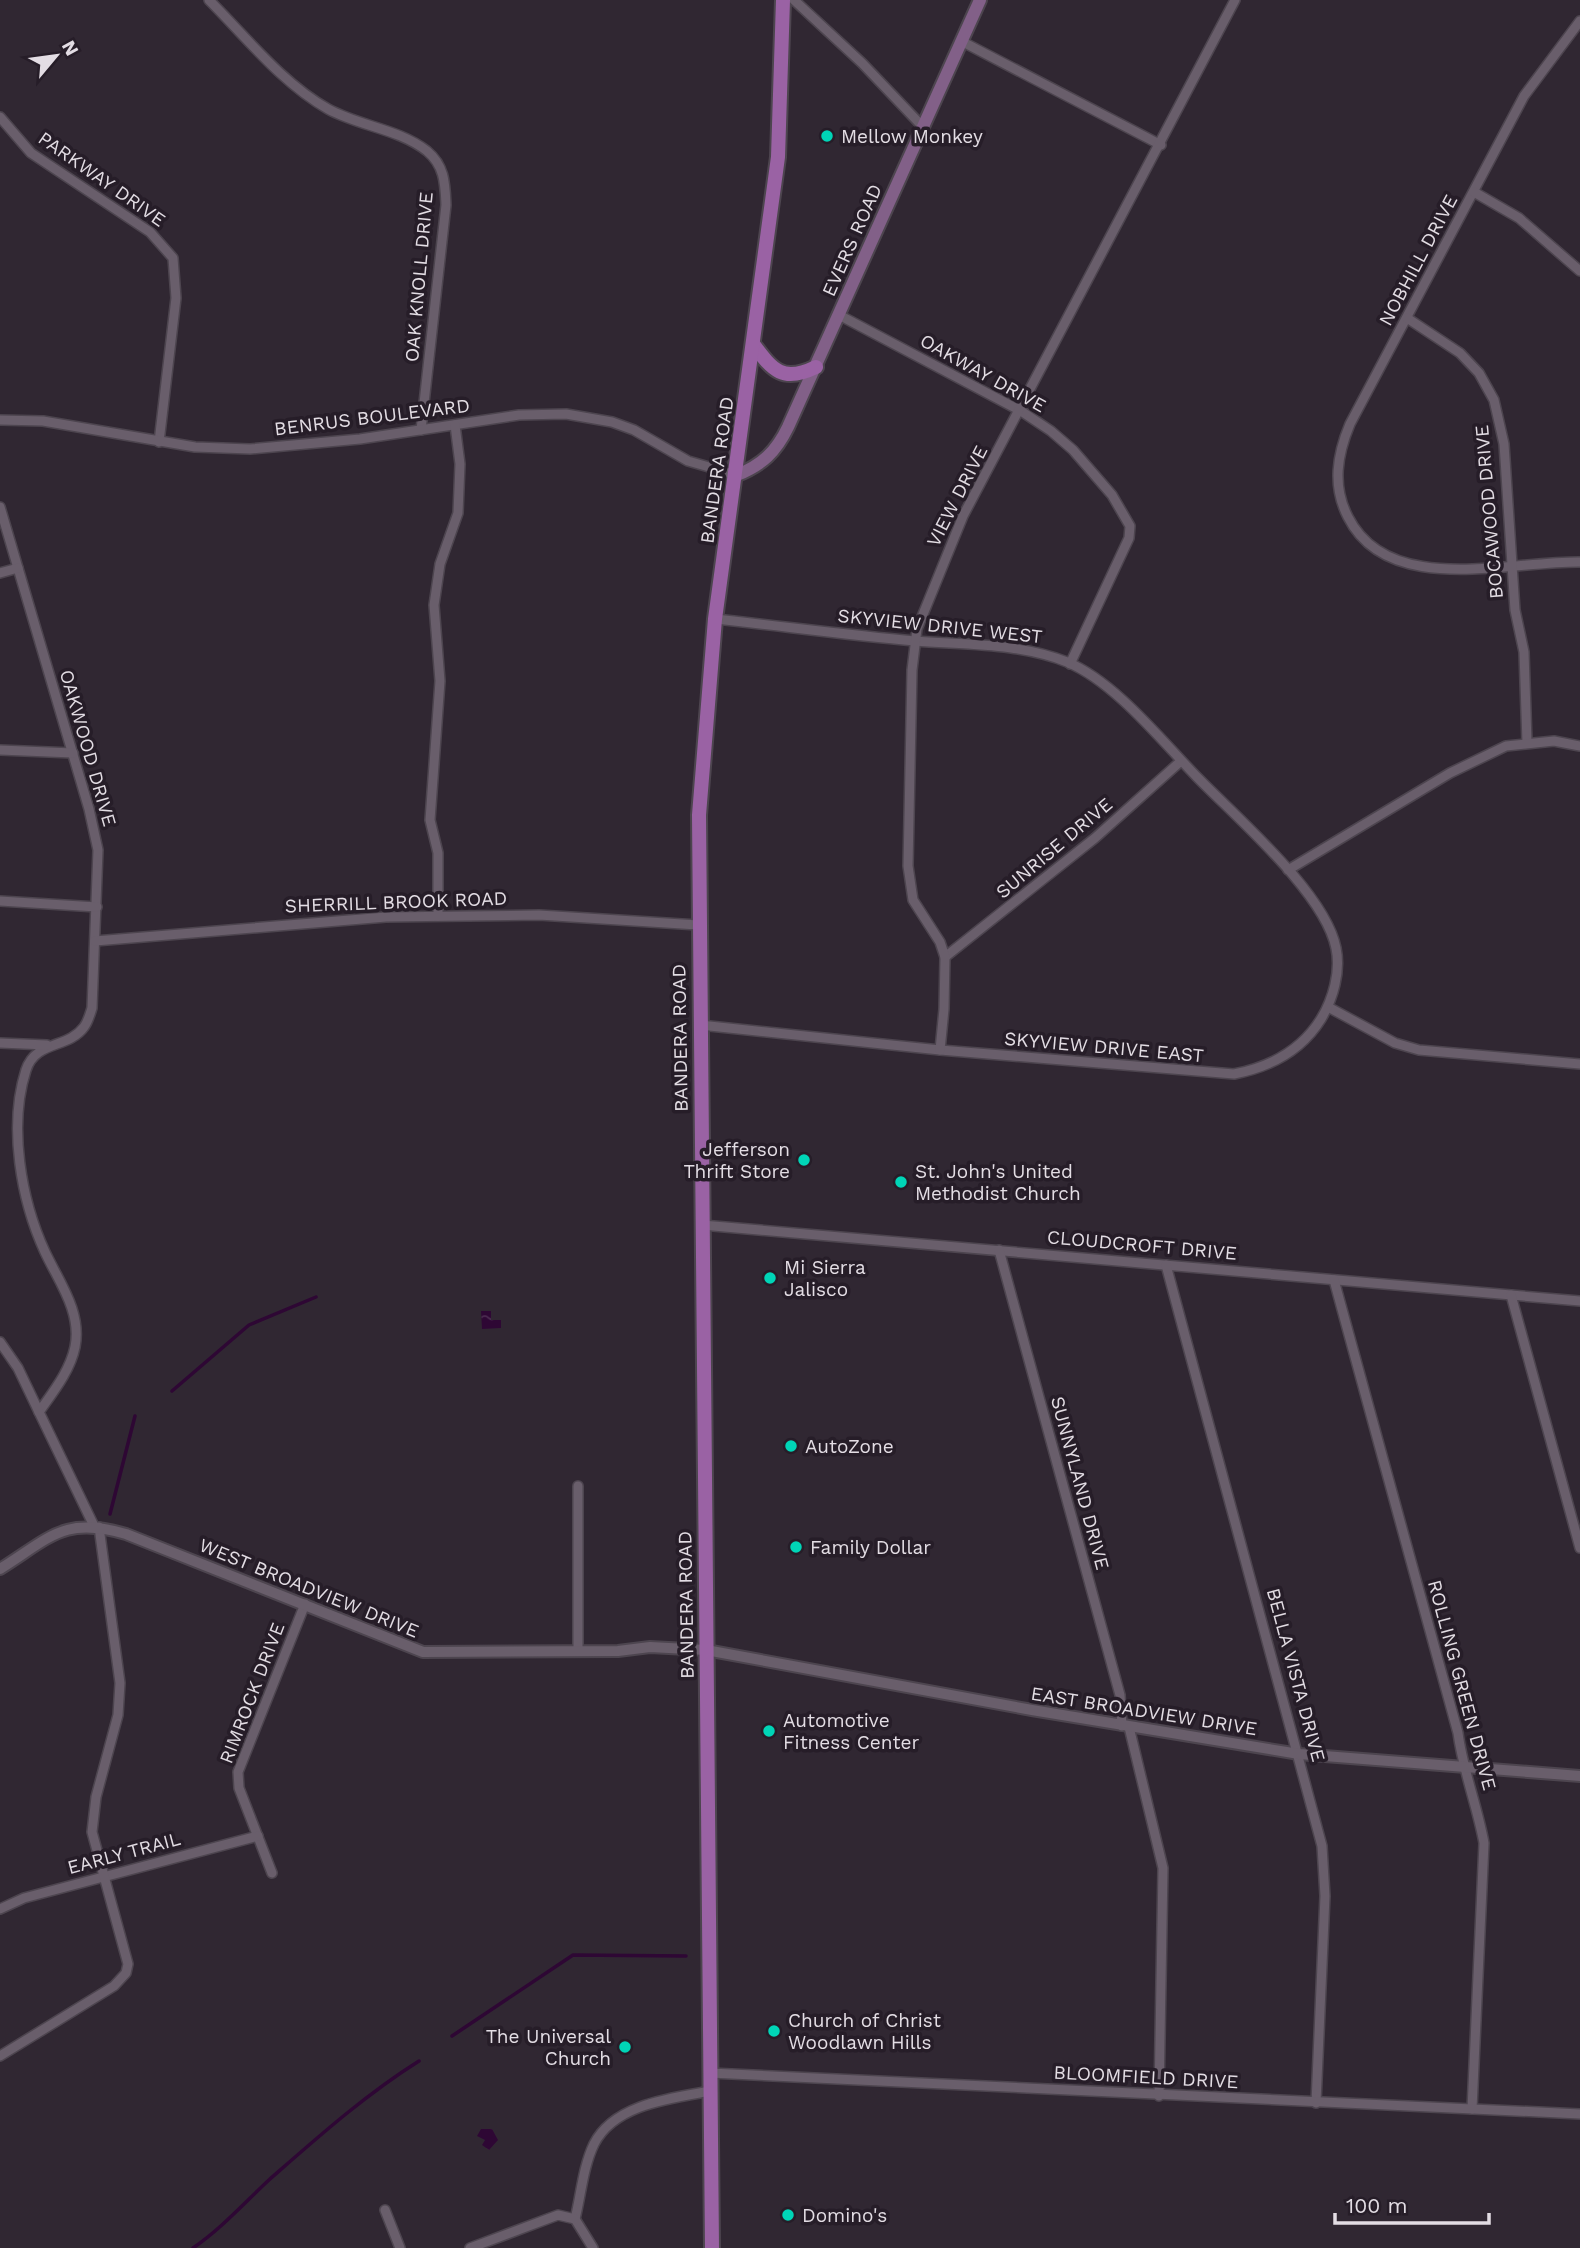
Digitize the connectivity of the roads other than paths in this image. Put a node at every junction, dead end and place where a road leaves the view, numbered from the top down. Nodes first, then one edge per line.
1 (209, 0) edge
2 (783, 0) edge
3 (794, 0) edge
4 (979, 0) edge
5 (1235, 0) edge
6 (1580, 21) edge
7 (961, 41) junction
8 (0, 117) edge
9 (923, 127) junction
10 (1161, 145) junction
11 (1474, 192) junction
12 (1580, 271) edge
13 (839, 316) junction
14 (1406, 318) junction
15 (753, 344) junction
16 (816, 367) junction
17 (1021, 411) junction
18 (0, 420) edge
19 (455, 425) junction
20 (421, 430) junction
21 (159, 442) junction
22 (737, 475) junction
23 (0, 507) edge
24 (1580, 562) edge
25 (1513, 565) junction
26 (18, 568) junction
27 (0, 573) edge
28 (715, 619) junction
29 (914, 641) junction
30 (1069, 664) junction
31 (1527, 743) junction
32 (1580, 746) edge
33 (0, 750) edge
34 (73, 753) junction
35 (1181, 761) junction
36 (1288, 870) junction
37 (0, 901) edge
38 (97, 907) junction
39 (438, 916) junction
40 (698, 925) junction
41 (95, 941) junction
42 (945, 957) junction
43 (1328, 1007) junction
44 (700, 1025) junction
45 (0, 1043) edge
46 (49, 1045) junction
47 (940, 1050) junction
48 (1580, 1064) edge
49 (702, 1225) junction
50 (999, 1250) junction
51 (1166, 1265) junction
52 (1334, 1280) junction
53 (1511, 1295) junction
54 (1580, 1301) edge
55 (0, 1342) edge
56 (39, 1412) junction
57 (578, 1486) dead end
58 (96, 1527) junction
59 (1580, 1548) edge
60 (0, 1569) edge
61 (305, 1604) junction
62 (706, 1650) junction
63 (579, 1651) junction
64 (1125, 1727) junction
65 (1299, 1754) junction
66 (1462, 1765) junction
67 (1580, 1776) edge
68 (258, 1836) junction
69 (272, 1873) dead end
70 (103, 1877) junction
71 (0, 1909) edge
72 (0, 2056) edge
73 (710, 2073) junction
74 (710, 2091) junction
75 (1159, 2096) junction
76 (1316, 2103) junction
77 (1472, 2109) junction
78 (1580, 2114) edge
79 (385, 2210) dead end
80 (575, 2219) junction
81 (400, 2248) edge
82 (470, 2248) edge
83 (593, 2248) edge
84 (712, 2248) edge

1 - 20 street, OAK KNOLL DRIVE
2 - 15 main road, BANDERA ROAD
3 - 9 street
4 - 7 main road, EVERS ROAD
5 - 10 street, VIEW DRIVE
6 - 11 street, NOBHILL DRIVE
7 - 9 main road, EVERS ROAD
7 - 10 street
8 - 21 street, PARKWAY DRIVE
9 - 13 main road, EVERS ROAD
10 - 17 street, VIEW DRIVE
11 - 12 street
11 - 14 street, NOBHILL DRIVE
13 - 16 main road, EVERS ROAD
13 - 17 street, OAKWAY DRIVE
14 - 25 street, BOCAWOOD DRIVE
14 - 25 street, NOBHILL DRIVE
15 - 16 main road
15 - 22 main road, BANDERA ROAD
16 - 22 main road, EVERS ROAD
17 - 29 street, VIEW DRIVE
17 - 30 street, OAKWAY DRIVE
18 - 21 street, BENRUS BOULEVARD
19 - 20 street, BENRUS BOULEVARD
19 - 22 street, BENRUS BOULEVARD
19 - 39 street
20 - 21 street, BENRUS BOULEVARD
22 - 28 main road, BANDERA ROAD
23 - 26 street, OAKWOOD DRIVE
24 - 25 street
25 - 31 street, BOCAWOOD DRIVE
26 - 27 street
26 - 34 street, OAKWOOD DRIVE
28 - 29 street, SKYVIEW DRIVE WEST
28 - 40 main road, BANDERA ROAD
29 - 30 street, SKYVIEW DRIVE WEST
29 - 42 street, VIEW DRIVE
30 - 35 street, SKYVIEW DRIVE WEST
31 - 32 street
31 - 36 street
33 - 34 street
34 - 38 street, OAKWOOD DRIVE
35 - 36 street, SKYVIEW DRIVE WEST
35 - 42 street, SUNRISE DRIVE
36 - 43 street, SKYVIEW DRIVE EAST
37 - 38 street
38 - 41 street, OAKWOOD DRIVE
39 - 40 street, SHERRILL BROOK ROAD
39 - 41 street, SHERRILL BROOK ROAD
40 - 44 main road, BANDERA ROAD
41 - 46 street, OAKWOOD DRIVE
42 - 47 street, VIEW DRIVE
43 - 47 street, SKYVIEW DRIVE EAST
43 - 48 street
44 - 47 street, SKYVIEW DRIVE EAST
44 - 49 main road, BANDERA ROAD
45 - 46 street
46 - 56 street, OAKWOOD DRIVE
49 - 50 street, CLOUDCROFT DRIVE
49 - 62 main road, BANDERA ROAD
50 - 51 street, CLOUDCROFT DRIVE
50 - 64 street, SUNNYLAND DRIVE
51 - 52 street, CLOUDCROFT DRIVE
51 - 65 street, BELLA VISTA DRIVE
52 - 53 street, CLOUDCROFT DRIVE
52 - 66 street, ROLLING GREEN DRIVE
53 - 54 street, CLOUDCROFT DRIVE
53 - 59 street
55 - 56 street
56 - 58 street
57 - 63 street
58 - 60 street, WEST BROADVIEW DRIVE
58 - 61 street, WEST BROADVIEW DRIVE
58 - 70 street
61 - 63 street, WEST BROADVIEW DRIVE
61 - 68 street, RIMROCK DRIVE
62 - 63 street, WEST BROADVIEW DRIVE
62 - 64 street, EAST BROADVIEW DRIVE
62 - 73 main road, BANDERA ROAD
64 - 65 street, EAST BROADVIEW DRIVE
64 - 75 street, SUNNYLAND DRIVE
65 - 66 street, EAST BROADVIEW DRIVE
65 - 76 street, BELLA VISTA DRIVE
66 - 67 street, EAST BROADVIEW DRIVE
66 - 77 street, ROLLING GREEN DRIVE
68 - 69 street, RIMROCK DRIVE
68 - 70 street, EARLY TRAIL
70 - 71 street, EARLY TRAIL
70 - 72 street
73 - 74 main road, BANDERA ROAD
73 - 75 street, BLOOMFIELD DRIVE
74 - 80 street
74 - 84 main road, BANDERA ROAD
75 - 76 street, BLOOMFIELD DRIVE
76 - 77 street, BLOOMFIELD DRIVE
77 - 78 street, BLOOMFIELD DRIVE
79 - 81 street
80 - 82 street
80 - 83 street

